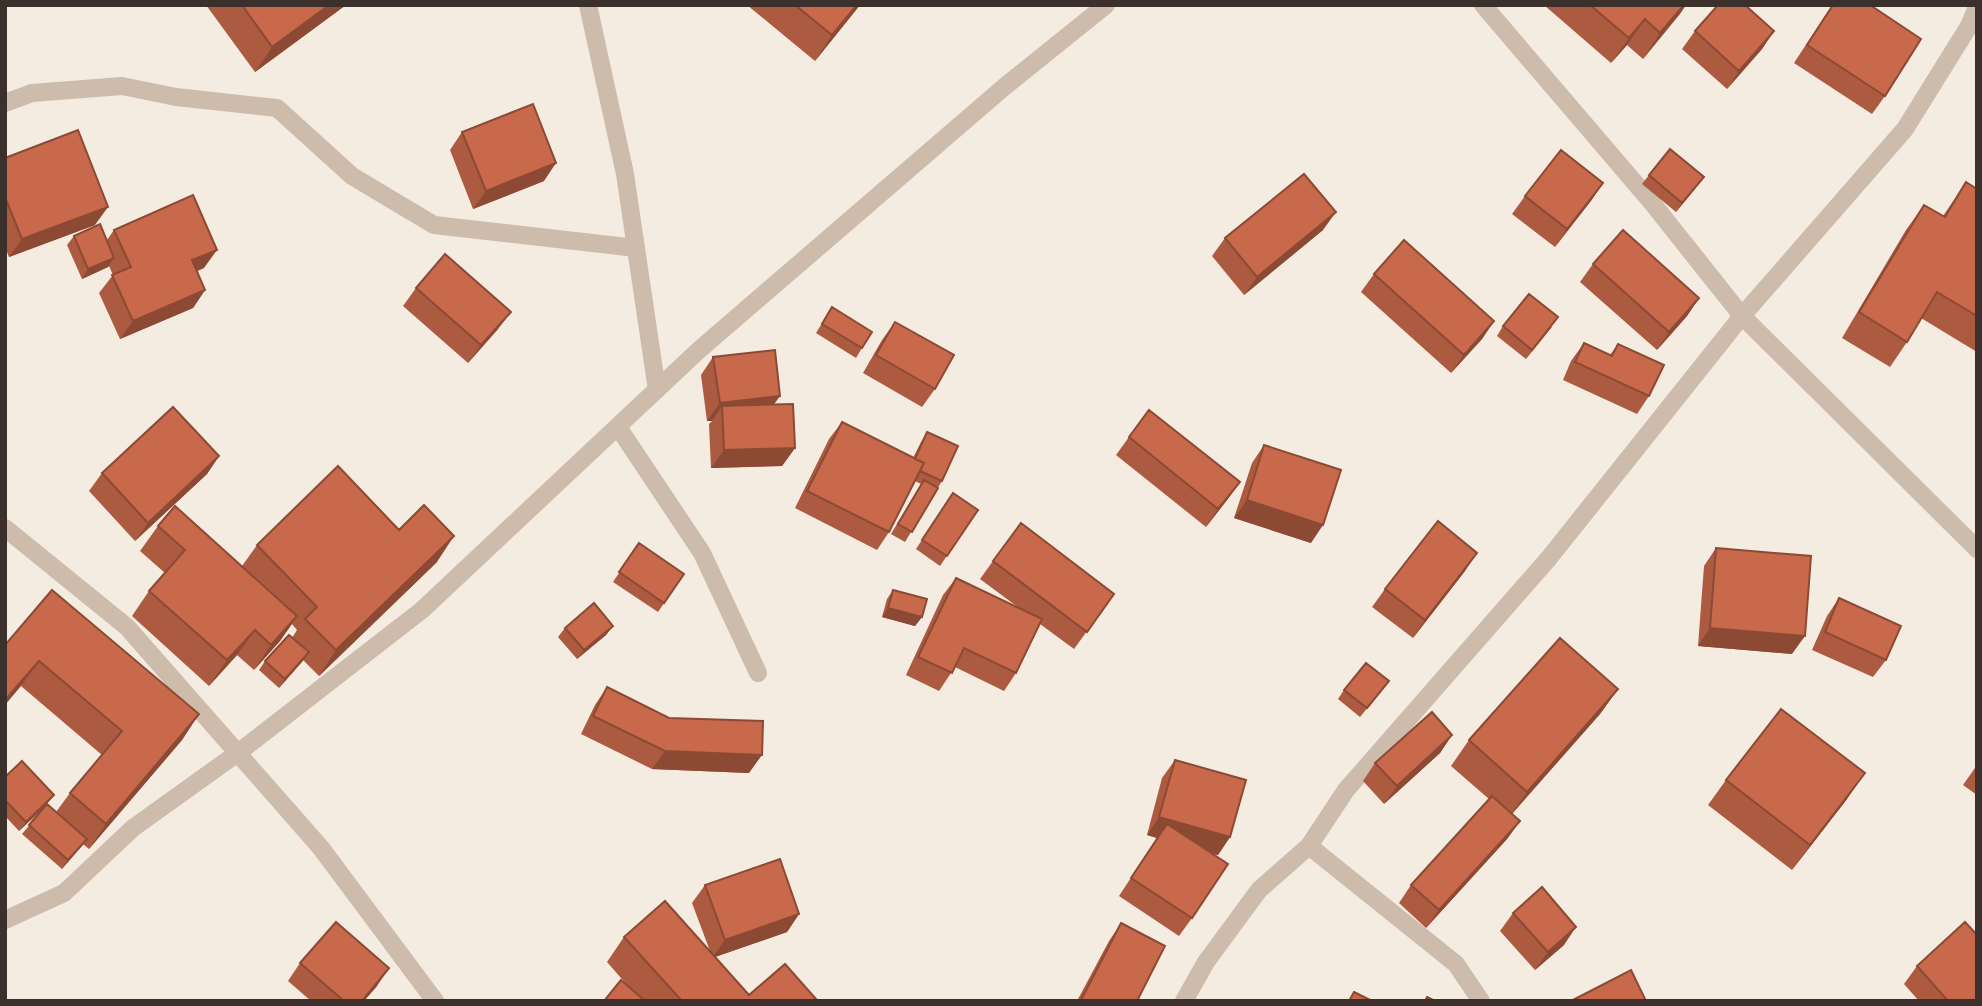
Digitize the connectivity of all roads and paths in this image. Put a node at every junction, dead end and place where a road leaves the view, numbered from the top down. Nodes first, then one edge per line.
1 (588, 5) edge
2 (1106, 5) edge
3 (1483, 5) edge
4 (1977, 7) edge
5 (5, 103) edge
6 (636, 248) junction
7 (1742, 316) junction
8 (657, 390) junction
9 (618, 427) junction
10 (5, 528) edge
11 (1977, 549) edge
12 (758, 673) dead end
13 (239, 752) junction
14 (1309, 846) junction
15 (5, 920) edge
16 (435, 1001) edge
17 (1184, 1001) edge
18 (1481, 1001) edge

1 - 6 street
2 - 8 street
3 - 7 street
4 - 7 street
5 - 6 street
6 - 8 street
7 - 11 street
7 - 14 street
8 - 9 street
9 - 12 street
9 - 13 street
10 - 13 street
13 - 15 street
13 - 16 street
14 - 17 street
14 - 18 street

